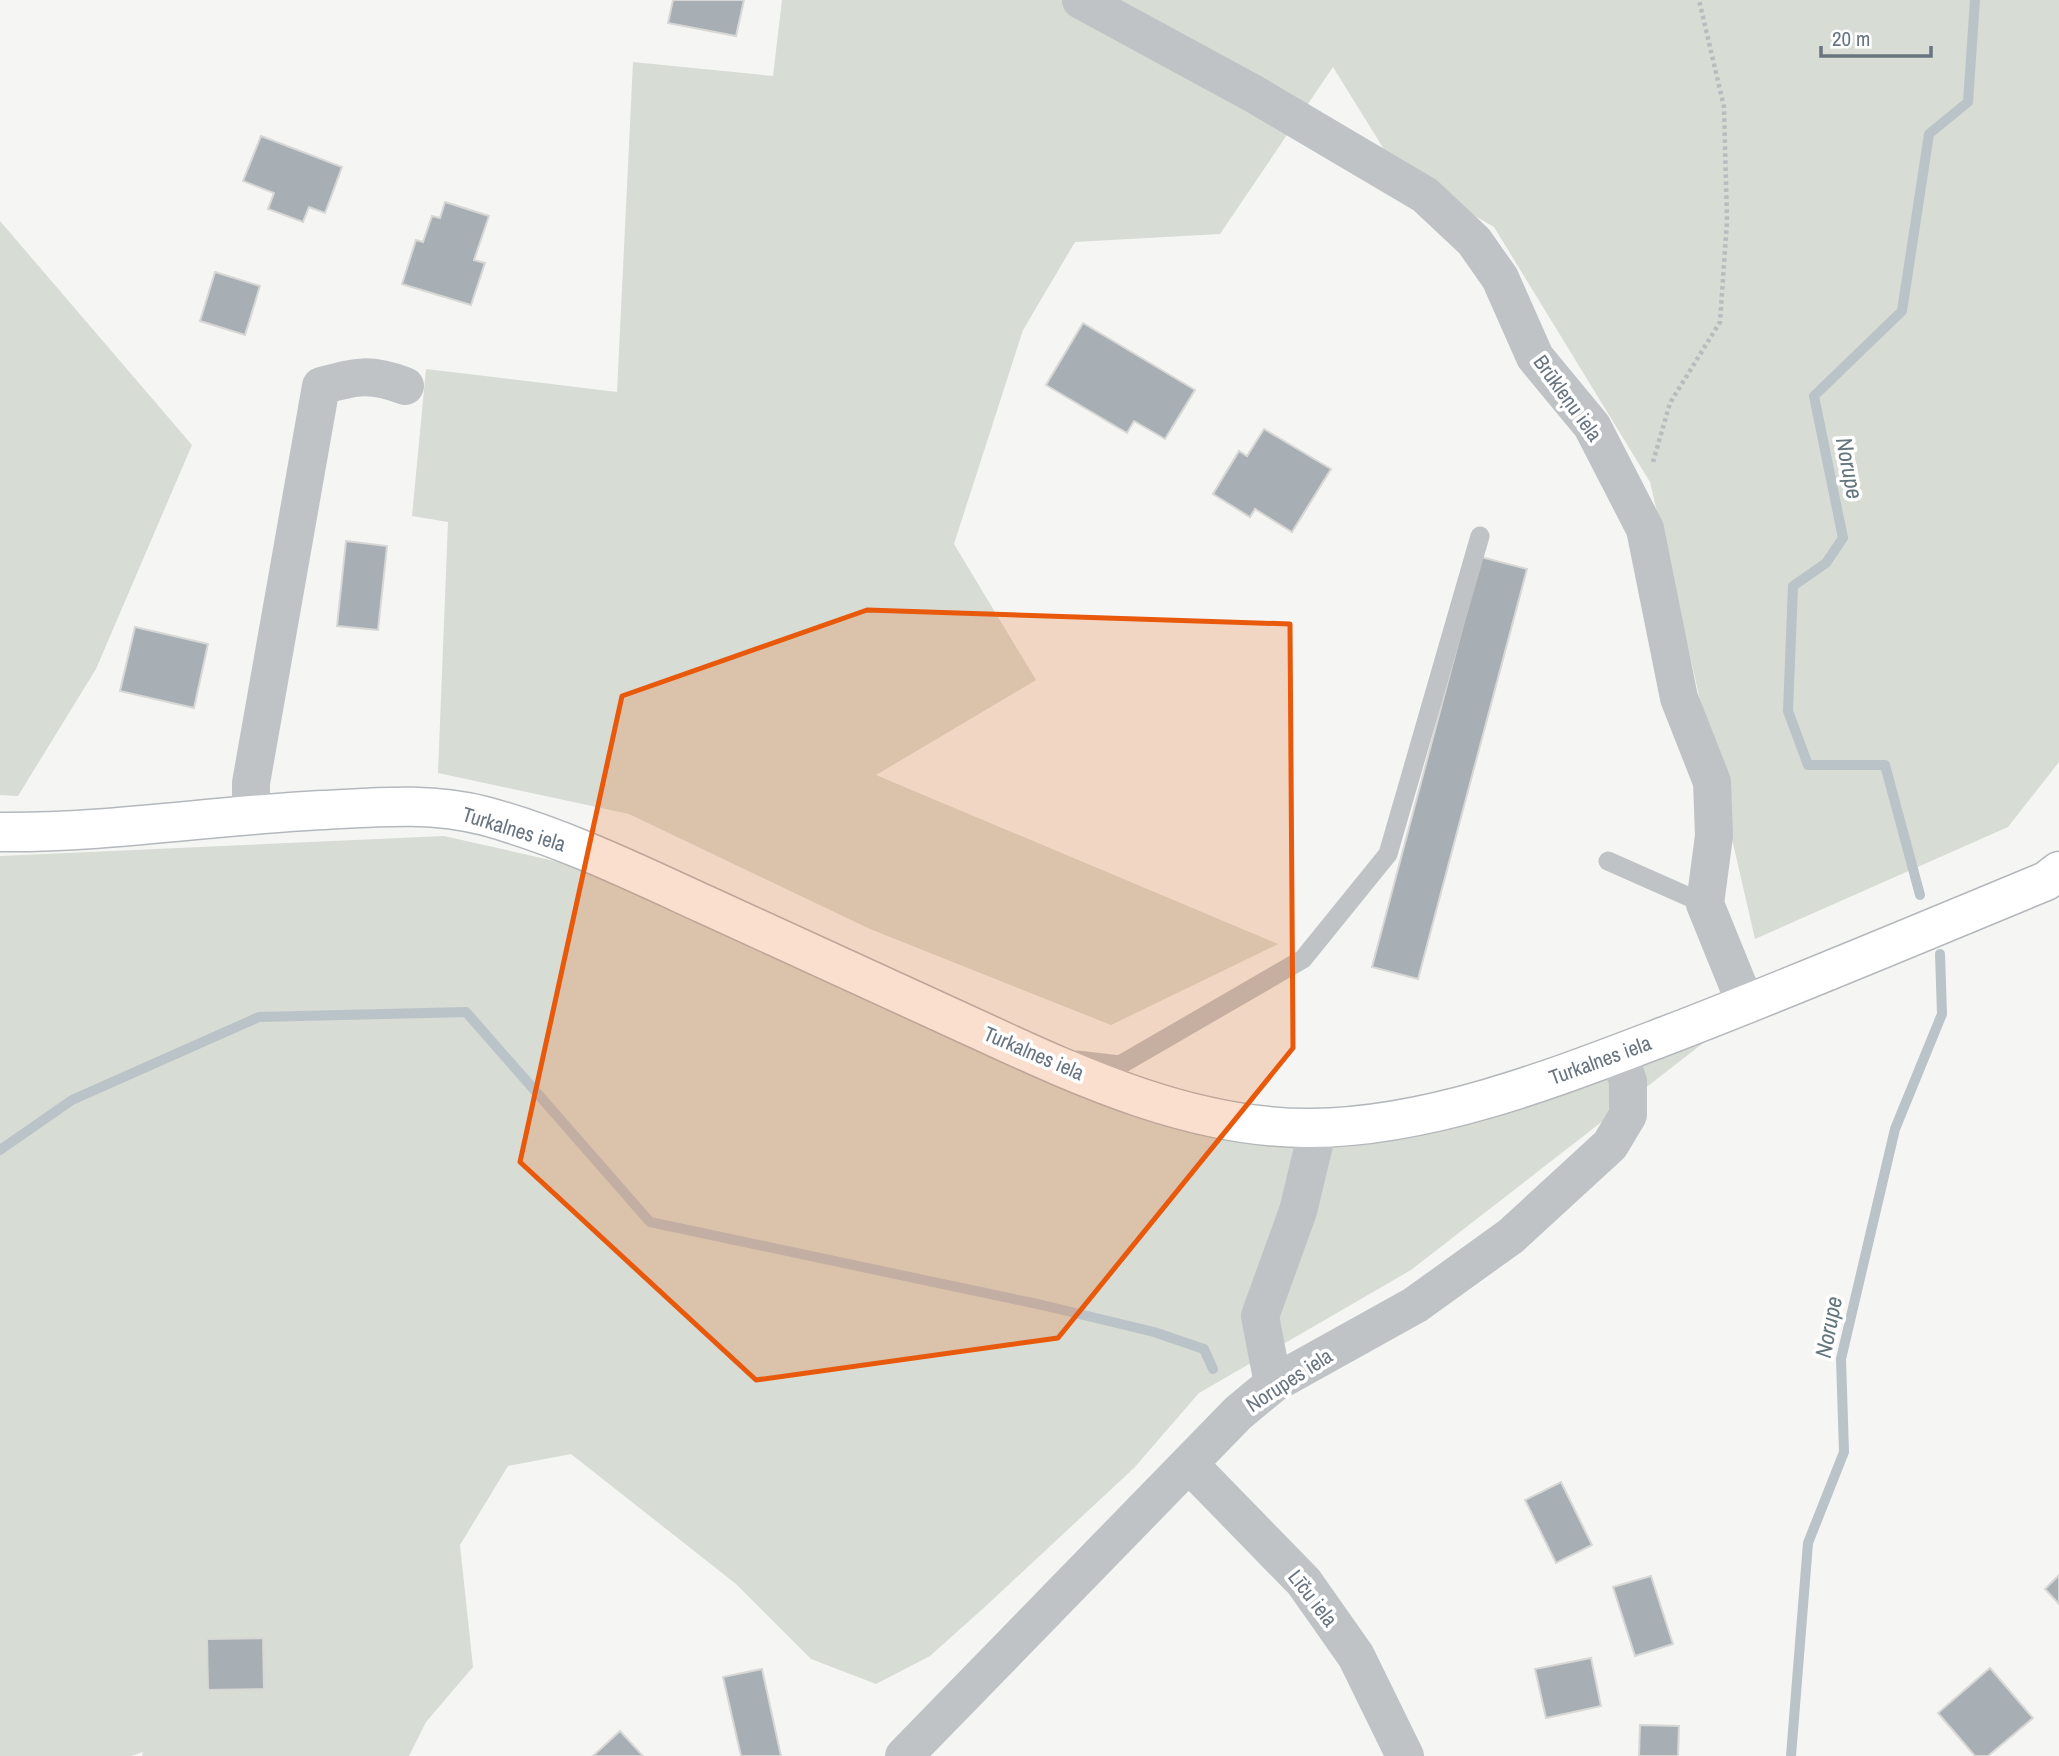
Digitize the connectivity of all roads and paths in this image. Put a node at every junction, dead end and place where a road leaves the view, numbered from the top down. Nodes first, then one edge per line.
1 (1081, 0) edge
2 (1699, 0) edge
3 (405, 386) dead end
4 (1651, 467) dead end
5 (1480, 536) dead end
6 (251, 813) junction
7 (0, 832) edge
8 (1608, 860) dead end
9 (2059, 872) edge
10 (1705, 904) junction
11 (1746, 1005) junction
12 (1031, 1054) junction
13 (1618, 1054) junction
14 (1318, 1128) junction
15 (1273, 1384) junction
16 (1189, 1464) junction
17 (904, 1756) edge
18 (1405, 1756) edge

1 - 10 street, Brūkleņu iela
2 - 4 path
3 - 6 street
5 - 12 lane
6 - 7 main road, Turkalnes iela
6 - 12 main road, Turkalnes iela
8 - 10 lane
9 - 11 main road, Turkalnes iela
10 - 11 street, Brūkleņu iela
11 - 13 main road, Turkalnes iela
12 - 14 main road, Turkalnes iela
13 - 14 main road, Turkalnes iela
13 - 15 street, Norupes iela
14 - 15 street
15 - 16 street, Norupes iela
16 - 17 street, Norupes iela
16 - 18 street, Līču iela

